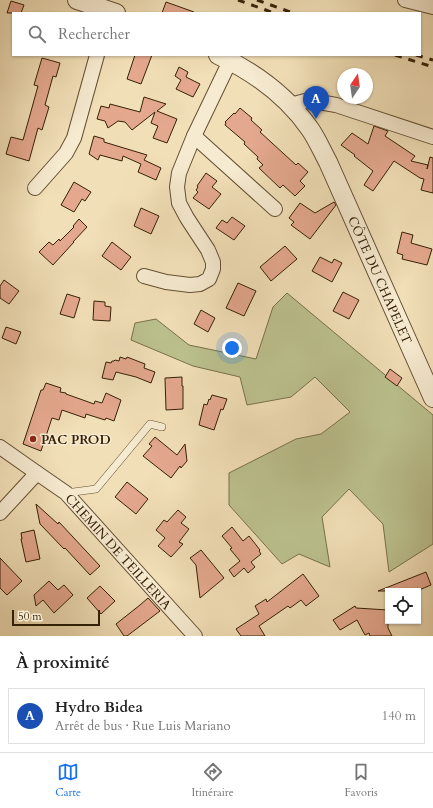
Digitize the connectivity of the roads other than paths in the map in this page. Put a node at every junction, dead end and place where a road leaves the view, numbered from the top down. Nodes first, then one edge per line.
1 (77, 0) edge
2 (404, 0) edge
3 (433, 7) edge
4 (112, 12) edge
5 (97, 56) edge
6 (224, 58) edge
7 (290, 105) junction
8 (194, 136) junction
9 (433, 137) edge
10 (35, 188) dead end
11 (275, 209) dead end
12 (144, 276) dead end
13 (433, 396) edge
14 (162, 427) dead end
15 (0, 447) edge
16 (37, 472) junction
17 (66, 493) junction
18 (0, 513) edge
19 (195, 636) edge

1 - 4 street
2 - 3 street
5 - 10 street
6 - 7 street, CÔTE DU CHAPELET
6 - 8 street
7 - 9 street
7 - 13 street, CÔTE DU CHAPELET
8 - 11 street
8 - 12 street
14 - 17 lane
15 - 16 street, CHEMIN DE TEILLERIA
16 - 17 street, CHEMIN DE TEILLERIA
16 - 18 street
17 - 19 street, CHEMIN DE TEILLERIA

